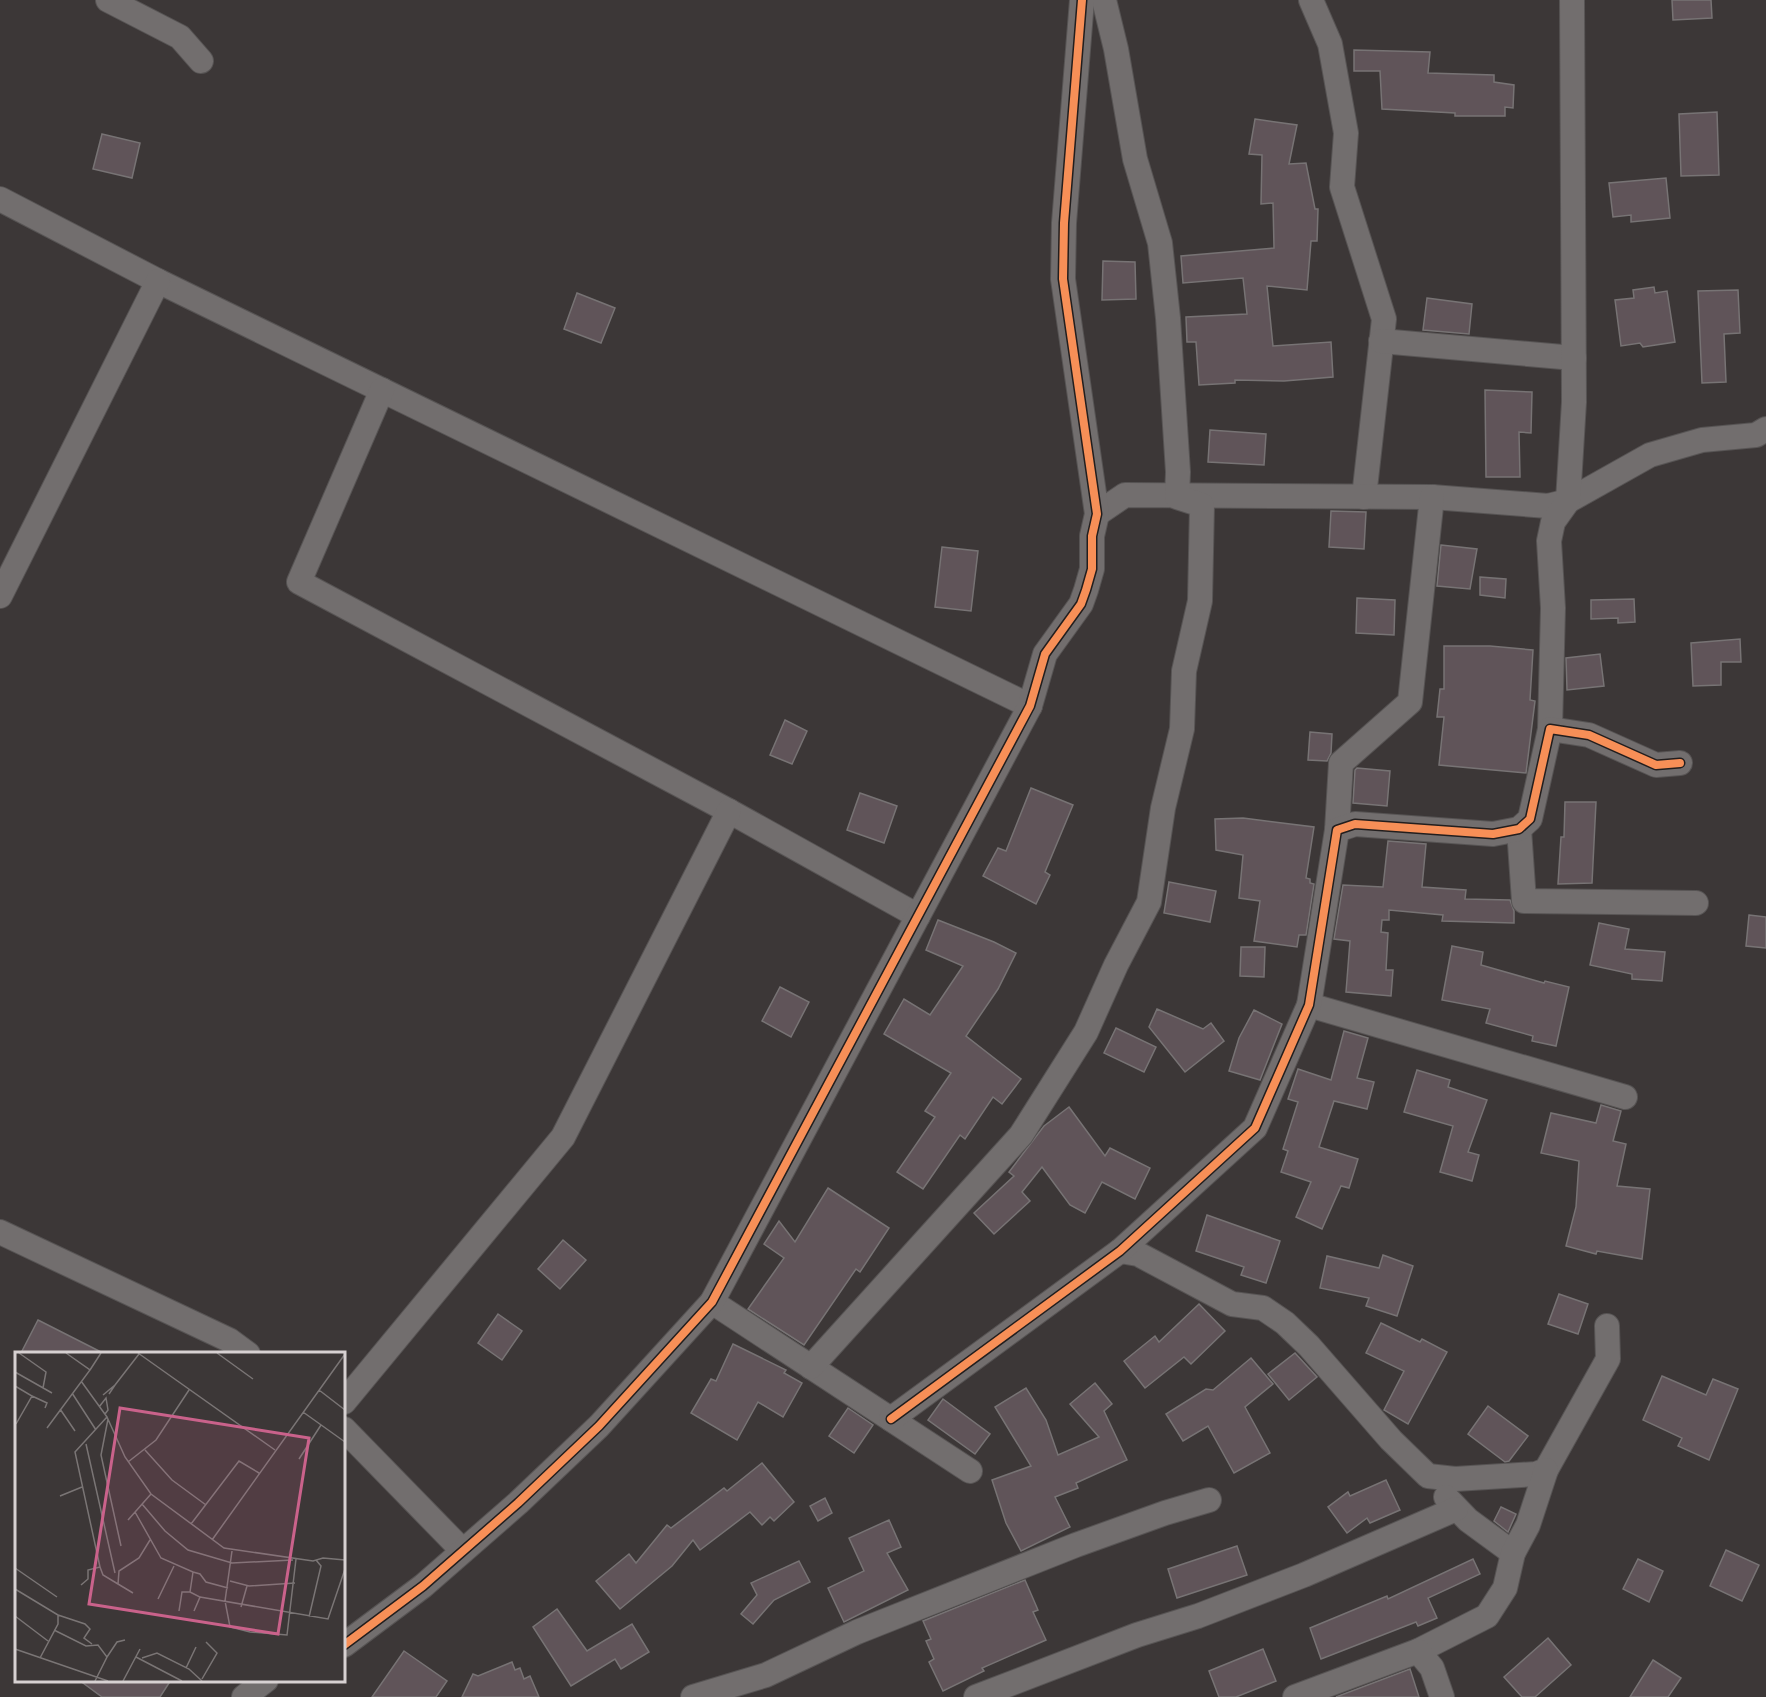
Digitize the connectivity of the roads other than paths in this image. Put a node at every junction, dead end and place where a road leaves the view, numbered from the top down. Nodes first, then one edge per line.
1 (108, 0) edge
2 (1082, 0) edge
3 (1104, 0) edge
4 (1311, 0) edge
5 (1572, 0) edge
6 (201, 61) dead end
7 (0, 199) edge
8 (158, 281) junction
9 (1382, 341) junction
10 (1574, 358) junction
11 (382, 390) junction
12 (1766, 429) edge
13 (1177, 497) junction
14 (1364, 497) junction
15 (1432, 497) junction
16 (1568, 501) junction
17 (1097, 514) junction
18 (0, 596) edge
19 (1030, 706) junction
20 (1550, 729) junction
21 (1680, 763) dead end
22 (729, 811) junction
23 (1519, 828) junction
24 (1336, 830) junction
25 (1696, 903) dead end
26 (918, 916) junction
27 (1309, 1005) junction
28 (1625, 1097) dead end
29 (0, 1232) edge
30 (1120, 1251) junction
31 (712, 1302) junction
32 (1607, 1326) dead end
33 (247, 1352) edge
34 (811, 1367) junction
35 (345, 1400) edge
36 (891, 1419) junction
37 (345, 1430) edge
38 (1546, 1470) junction
39 (970, 1471) dead end
40 (1428, 1476) junction
41 (1209, 1500) dead end
42 (1456, 1509) junction
43 (462, 1550) junction
44 (1513, 1553) junction
45 (345, 1644) edge
46 (1418, 1651) junction
47 (263, 1682) edge
48 (244, 1697) edge
49 (693, 1697) edge
50 (976, 1697) edge
51 (1295, 1697) edge
52 (1442, 1697) edge

1 - 6 street
2 - 17 street
3 - 13 street
4 - 9 street
5 - 10 street
7 - 8 street
8 - 11 street
8 - 18 street
9 - 10 street
9 - 14 street
10 - 16 street
11 - 19 street
11 - 22 street
12 - 16 street
13 - 14 street
13 - 17 street
13 - 34 street
14 - 15 street
15 - 16 street
15 - 24 street
16 - 20 street
17 - 19 street
19 - 26 street
20 - 21 street
20 - 23 street
22 - 26 street
22 - 35 street
23 - 24 street
23 - 25 street
24 - 27 street
26 - 31 street
27 - 28 street
27 - 30 street
29 - 33 street
30 - 36 street
30 - 40 street
31 - 34 street
31 - 43 street
32 - 38 street
34 - 36 street
36 - 39 street
37 - 43 street
38 - 40 street
38 - 44 street
40 - 42 street
41 - 49 street
42 - 44 street
42 - 50 street
43 - 45 street
44 - 46 street
46 - 51 street
46 - 52 street
47 - 48 street

